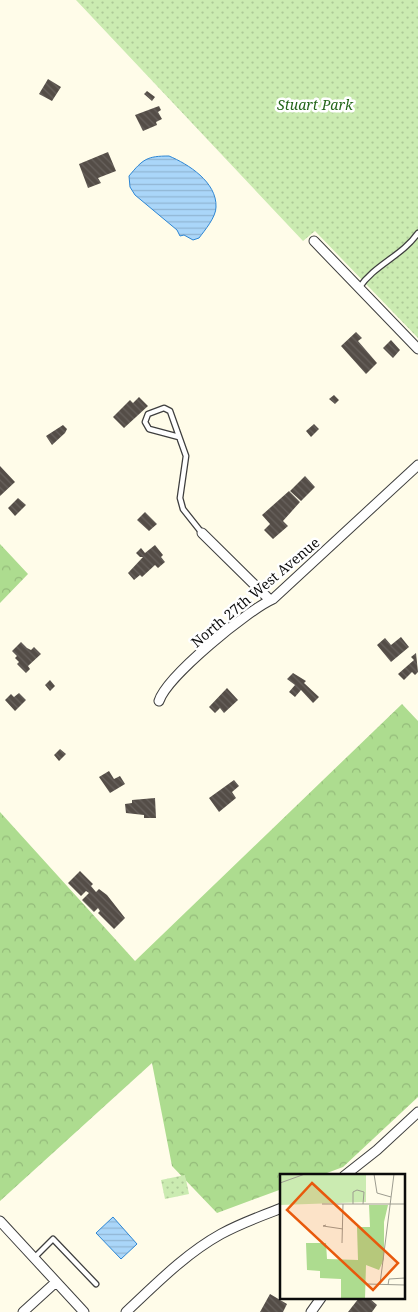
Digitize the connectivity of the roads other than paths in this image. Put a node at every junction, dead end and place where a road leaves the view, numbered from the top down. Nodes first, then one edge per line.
1 (418, 233) edge
2 (314, 241) dead end
3 (359, 288) junction
4 (418, 349) edge
5 (179, 437) junction
6 (418, 465) edge
7 (202, 533) joint
8 (270, 600) junction
9 (159, 701) dead end
10 (418, 1112) edge
11 (347, 1174) edge
12 (280, 1209) edge
13 (0, 1221) edge
14 (34, 1258) junction
15 (56, 1282) junction
16 (96, 1284) dead end
17 (320, 1300) edge
18 (23, 1312) edge
19 (84, 1312) edge
20 (126, 1312) edge
21 (311, 1312) edge

1 - 3 lane
2 - 3 street
3 - 4 street
5 - 5 lane
5 - 7 lane
6 - 8 street, North 27th West Avenue
7 - 8 street
8 - 9 street, North 27th West Avenue
10 - 11 street
12 - 20 street
13 - 14 street
14 - 15 street
14 - 16 lane
15 - 18 street
15 - 19 street
17 - 21 street

